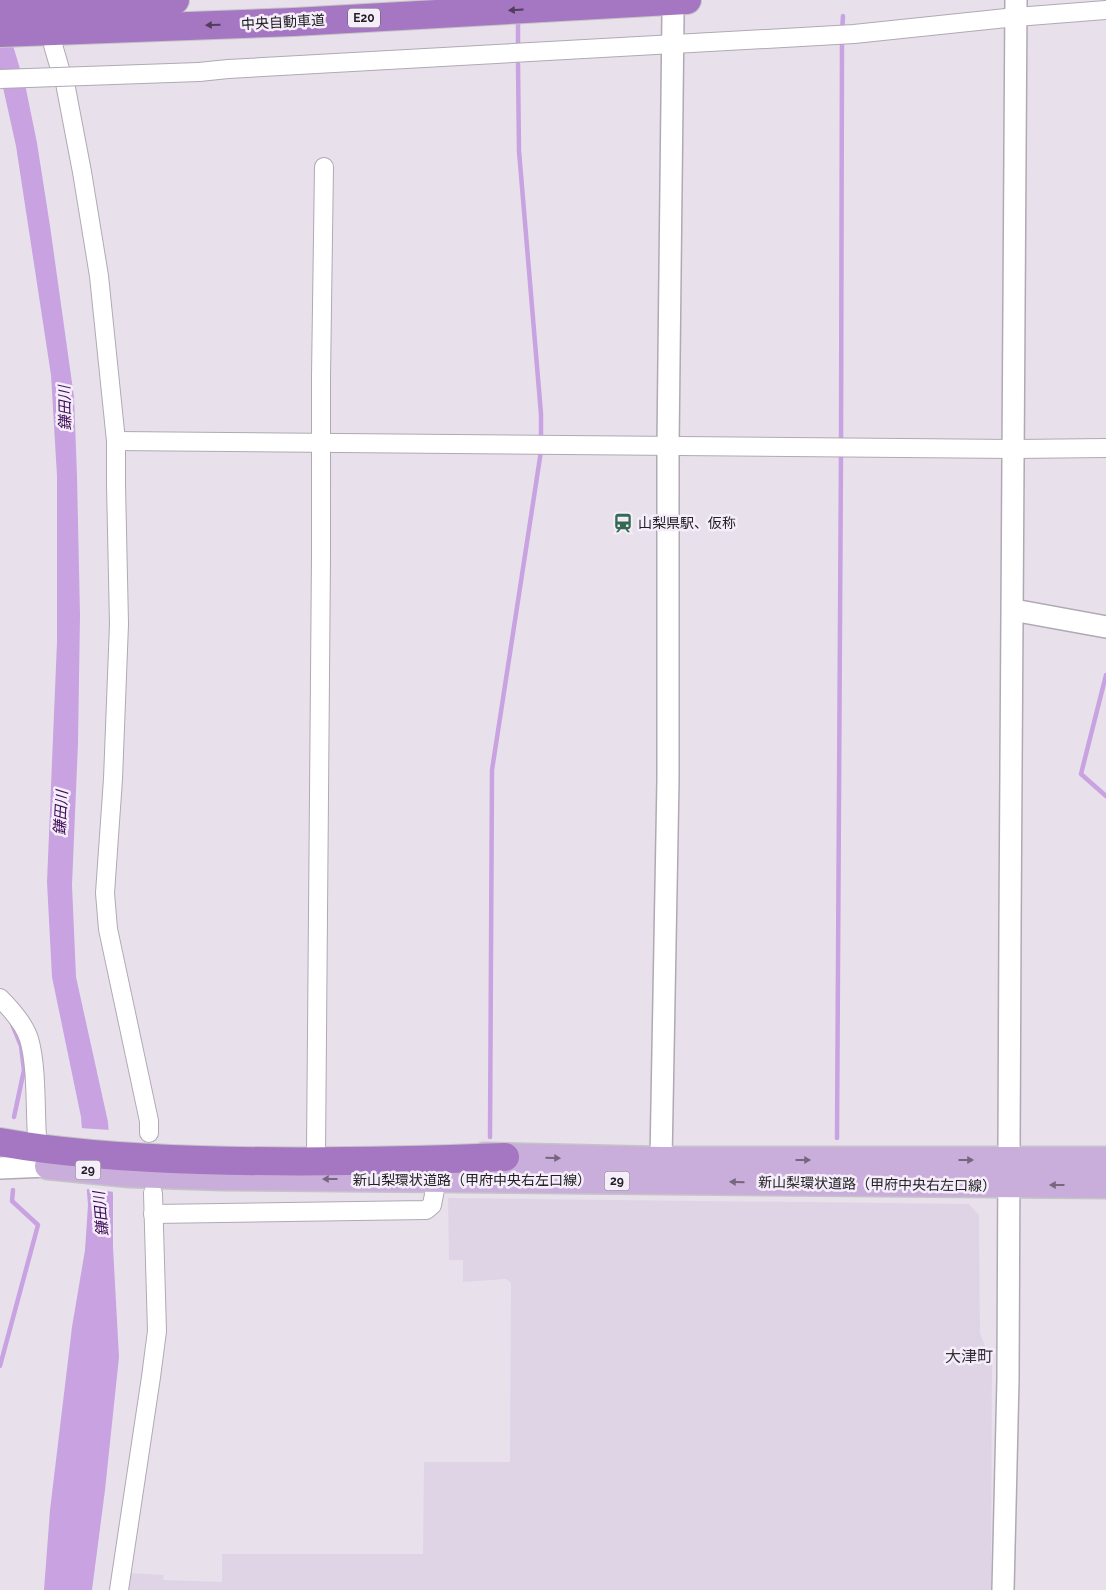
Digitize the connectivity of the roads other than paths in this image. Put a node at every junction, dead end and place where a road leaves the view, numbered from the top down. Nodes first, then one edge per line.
1 (175, 0) edge
2 (0, 7) edge
3 (680, 8) edge
4 (1016, 8) edge
5 (1106, 10) edge
6 (0, 33) edge
7 (48, 39) junction
8 (672, 44) junction
9 (0, 79) edge
10 (324, 168) dead end
11 (116, 441) junction
12 (321, 443) junction
13 (668, 445) junction
14 (1106, 448) edge
15 (1014, 449) junction
16 (1013, 610) junction
17 (1106, 627) edge
18 (0, 998) edge
19 (0, 1129) edge
20 (0, 1142) edge
21 (46, 1148) junction
22 (134, 1153) junction
23 (316, 1153) junction
24 (505, 1157) junction
25 (0, 1158) edge
26 (661, 1160) junction
27 (1106, 1160) edge
28 (0, 1168) edge
29 (1009, 1173) junction
30 (437, 1179) junction
31 (1106, 1185) edge
32 (153, 1193) dead end
33 (154, 1214) junction
34 (119, 1590) edge
35 (1003, 1590) edge

1 - 2 highway
3 -> 7 highway, 中央自動車道 / E20
3 - 8 street
4 - 5 street
4 - 8 street
4 - 15 street
6 - 7 highway, 中央自動車道 / E20
7 - 11 street
8 - 9 street, bridge
8 - 13 street
10 - 12 street
11 - 12 street
11 - 22 street
12 - 13 street
12 - 23 street
13 - 15 street
13 - 26 street
14 - 15 street
15 - 16 street
16 - 17 street
16 - 29 street
18 - 21 street
19 - 21 street
20 - 21 highway
21 - 22 highway
21 - 25 highway
21 - 28 street
22 - 23 main road, 新山梨環状道路（甲府中央右左口線）
22 - 24 highway
30 -> 22 main road, 新山梨環状道路（甲府中央右左口線） / 29
23 - 24 main road, 新山梨環状道路（甲府中央右左口線）
24 -> 26 main road, 新山梨環状道路（甲府中央右左口線） / 29
26 -> 29 main road, 新山梨環状道路（甲府中央右左口線） / 29
27 - 29 main road, 新山梨環状道路（甲府中央右左口線） / 29
29 -> 30 main road, 新山梨環状道路（甲府中央右左口線） / 29
31 -> 29 main road, 新山梨環状道路（甲府中央右左口線） / 29
29 - 35 street
30 - 33 street
32 - 33 street
33 - 34 street

